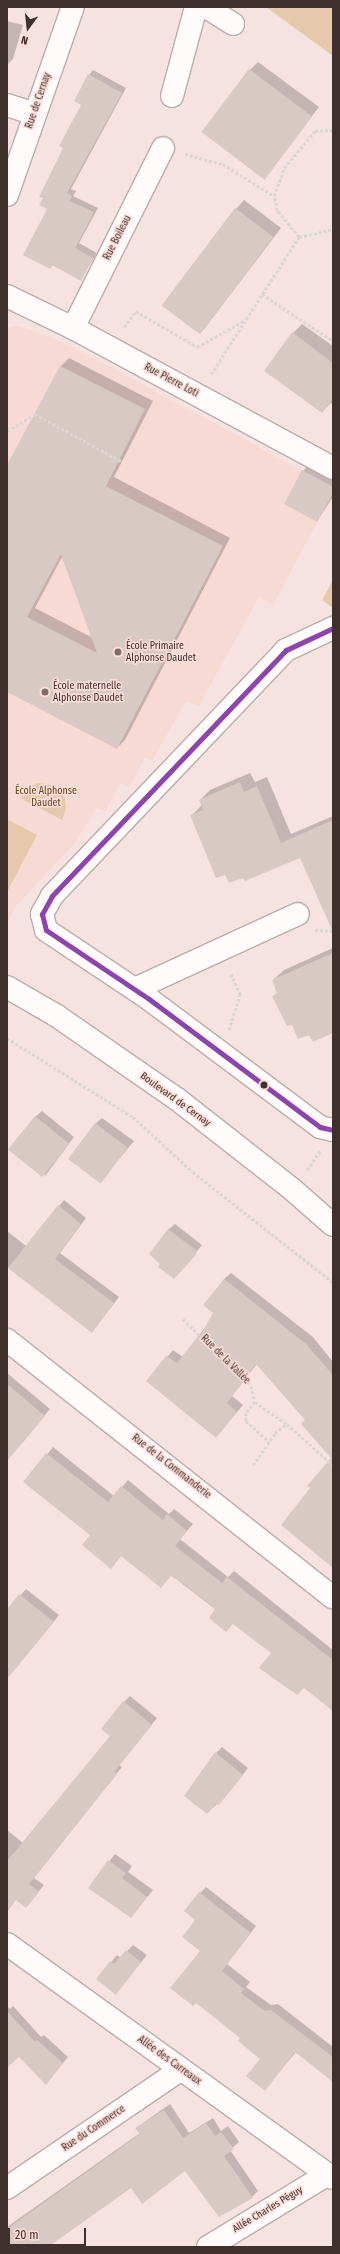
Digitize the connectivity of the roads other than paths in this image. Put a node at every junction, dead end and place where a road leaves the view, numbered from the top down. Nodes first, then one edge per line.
1 (73, 7) edge
2 (196, 7) edge
3 (206, 7) edge
4 (233, 24) dead end
5 (172, 96) dead end
6 (7, 105) edge
7 (34, 114) junction
8 (163, 148) road end
9 (7, 195) edge
10 (7, 296) edge
11 (74, 328) junction
12 (333, 468) edge
13 (333, 628) edge
14 (298, 914) dead end
15 (7, 987) edge
16 (135, 989) junction
17 (329, 1137) edge
18 (333, 1225) edge
19 (7, 1340) edge
20 (333, 1597) edge
21 (7, 1944) edge
22 (180, 2070) junction
23 (330, 2176) edge
24 (7, 2188) edge
25 (208, 2247) edge

1 - 7 street, Rue de Cernay
2 - 5 street
3 - 4 street
6 - 7 street
7 - 9 street, Rue de Cernay
8 - 11 street, Rue Boileau
10 - 11 street, Rue Pierre Loti
11 - 12 street, Rue Pierre Loti
13 - 16 street
14 - 16 street
15 - 18 street, Boulevard de Cernay
16 - 17 street
19 - 20 street, Rue de la Commanderie
21 - 22 street, Allée des Carreaux
22 - 23 street, Allée des Carreaux
22 - 24 street, Rue du Commerce
23 - 25 street, Allée Charles Péguy

